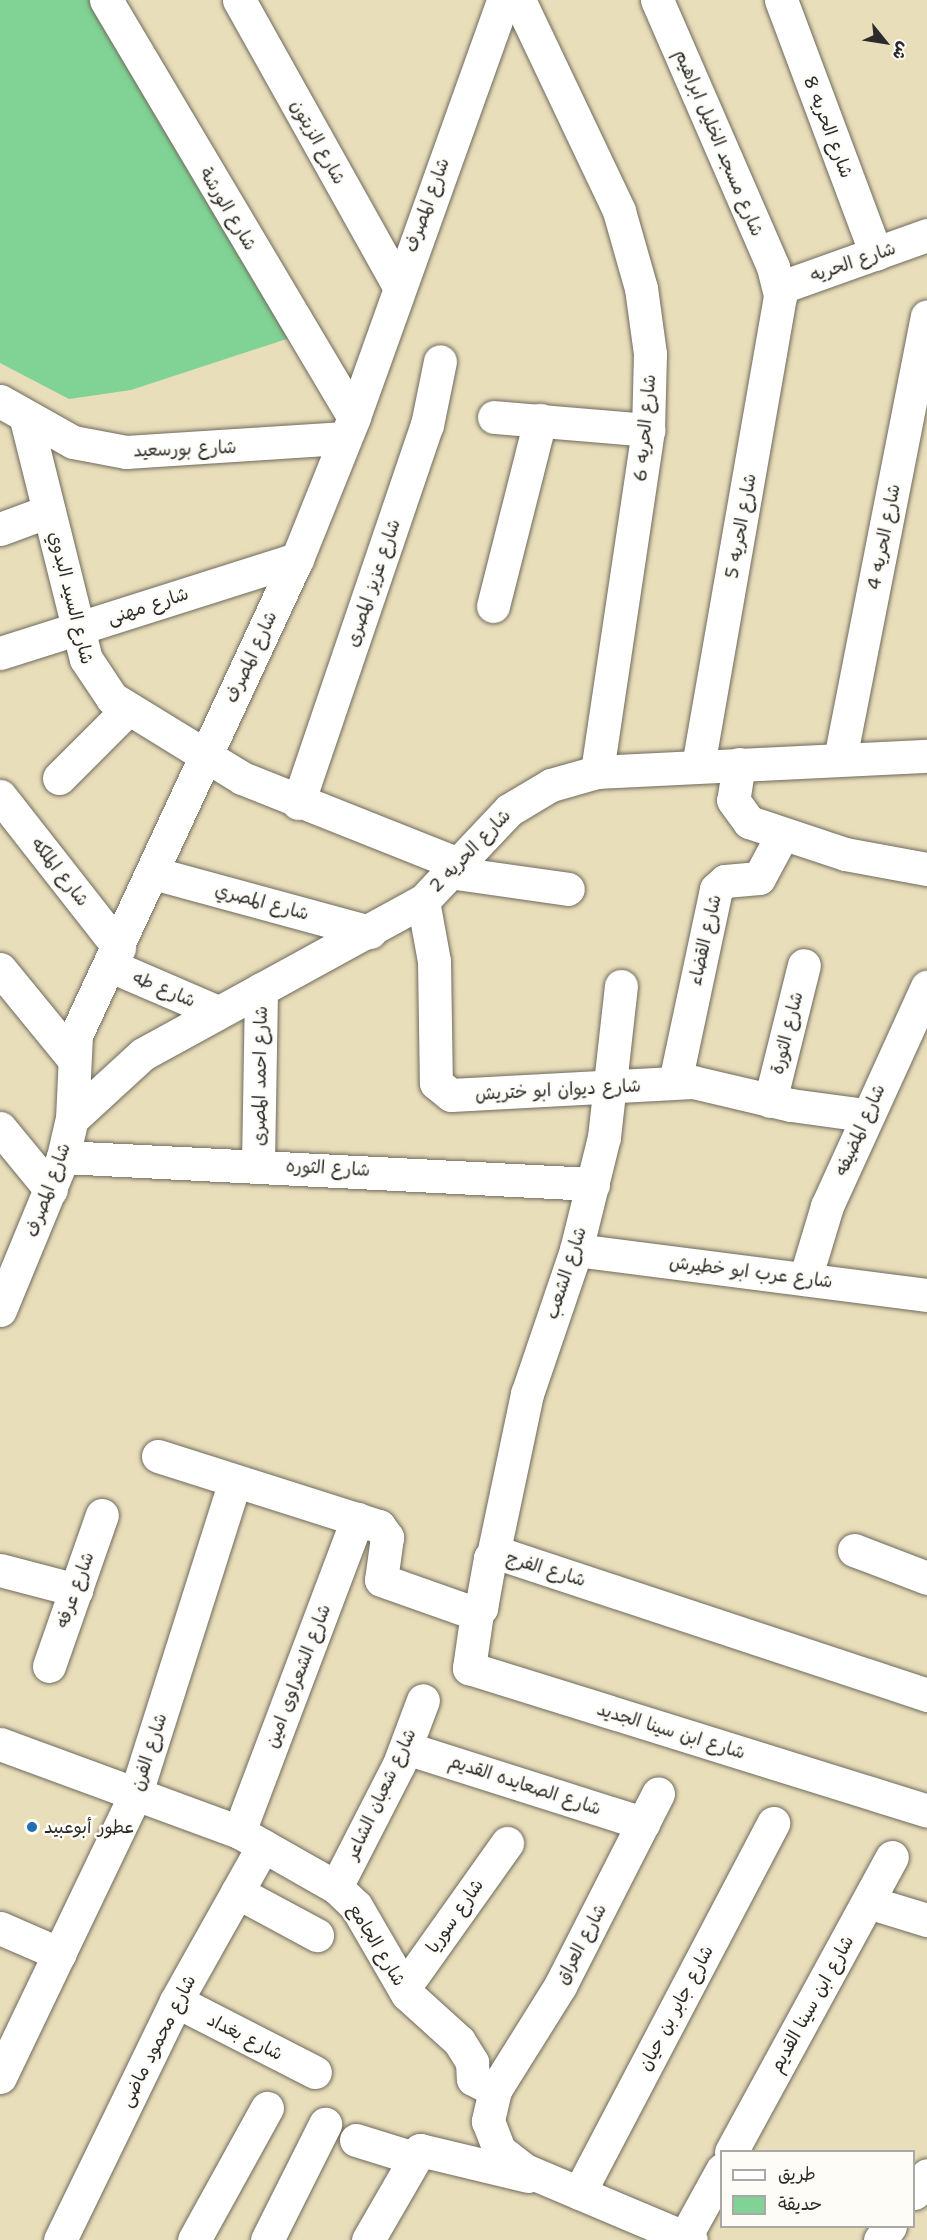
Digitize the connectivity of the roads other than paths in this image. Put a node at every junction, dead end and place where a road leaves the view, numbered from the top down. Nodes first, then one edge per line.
1 (105, 0) edge
2 (239, 0) edge
3 (503, 0) edge
4 (519, 0) edge
5 (657, 0) edge
6 (781, 0) edge
7 (927, 235) edge
8 (876, 254) junction
9 (398, 284) junction
10 (779, 288) junction
11 (927, 316) edge
12 (440, 361) dead end
13 (13, 410) edge
14 (494, 417) dead end
15 (540, 420) junction
16 (350, 427) junction
17 (648, 430) junction
18 (49, 511) junction
19 (0, 529) edge
20 (297, 559) junction
21 (493, 606) dead end
22 (78, 628) junction
23 (0, 653) edge
24 (127, 710) junction
25 (927, 756) edge
26 (205, 757) junction
27 (840, 759) junction
28 (739, 764) junction
29 (698, 765) junction
30 (597, 772) junction
31 (59, 778) dead end
32 (0, 796) edge
33 (298, 803) junction
34 (781, 837) junction
35 (452, 868) junction
36 (927, 869) edge
37 (153, 873) junction
38 (568, 889) dead end
39 (423, 901) junction
40 (370, 932) junction
41 (115, 957) junction
42 (804, 965) dead end
43 (0, 969) edge
44 (621, 986) dead end
45 (927, 987) edge
46 (261, 989) junction
47 (218, 1012) junction
48 (72, 1057) junction
49 (675, 1082) junction
50 (611, 1089) junction
51 (770, 1101) junction
52 (865, 1114) junction
53 (72, 1119) junction
54 (0, 1128) edge
55 (63, 1157) junction
56 (258, 1164) junction
57 (593, 1184) junction
58 (51, 1190) junction
59 (576, 1250) junction
60 (805, 1279) junction
61 (3, 1295) edge
62 (927, 1295) edge
63 (158, 1456) dead end
64 (235, 1481) junction
65 (102, 1515) dead end
66 (357, 1519) junction
67 (854, 1550) dead end
68 (493, 1555) junction
69 (0, 1570) edge
70 (927, 1578) edge
71 (76, 1590) junction
72 (477, 1613) junction
73 (49, 1666) dead end
74 (927, 1695) edge
75 (423, 1701) dead end
76 (406, 1748) junction
77 (4, 1755) edge
78 (136, 1793) junction
79 (658, 1794) dead end
80 (927, 1811) edge
81 (643, 1823) junction
82 (772, 1823) dead end
83 (251, 1839) junction
84 (507, 1843) dead end
85 (892, 1857) dead end
86 (336, 1887) junction
87 (237, 1892) junction
88 (868, 1902) junction
89 (927, 1920) edge
90 (0, 1928) edge
91 (316, 1935) dead end
92 (60, 1954) junction
93 (404, 1988) junction
94 (176, 2001) junction
95 (315, 2072) dead end
96 (0, 2077) edge
97 (495, 2090) junction
98 (267, 2108) dead end
99 (325, 2124) dead end
100 (356, 2140) dead end
101 (732, 2150) edge
102 (411, 2157) junction
103 (720, 2174) edge
104 (927, 2175) edge
105 (540, 2177) junction
106 (915, 2192) edge
107 (579, 2193) junction
108 (688, 2239) edge
109 (60, 2240) edge
110 (194, 2240) edge
111 (267, 2240) edge
112 (368, 2240) edge

1 - 16 street, شارع الورشة
2 - 9 street, شارع الزيتون
3 - 9 street, شارع المصرف
4 - 17 street, شارع الحريه 6
5 - 10 street, شارع مسجد الخليل ابراهيم
6 - 8 street, شارع الحريه 8
7 - 8 street, شارع الحريه
8 - 10 street, شارع الحريه
9 - 16 street, شارع المصرف
10 - 29 street, شارع الحريه 5
11 - 27 street, شارع الحريه 4
12 - 33 street, شارع عزيز المصرى
13 - 16 street, شارع بورسعيد
13 - 18 street, شارع السيد البدوي
14 - 15 street
15 - 17 street
15 - 21 street
16 - 20 street, شارع المصرف
17 - 30 street, شارع الحريه 6
18 - 19 street
18 - 22 street, شارع السيد البدوي
20 - 22 street, شارع مهنى
20 - 26 street, شارع المصرف
22 - 23 street, شارع مهنى
22 - 24 street, شارع السيد البدوي
24 - 26 street, شارع السيد البدوي
24 - 31 street
25 - 27 street, شارع الحريه 2
26 - 33 street, شارع السيد البدوي
26 - 37 street, شارع المصرف
27 - 28 street, شارع الحريه 2
28 - 29 street, شارع الحريه 2
28 - 34 street
29 - 30 street, شارع الحريه 2
30 - 35 street, شارع الحريه 2
32 - 41 street, شارع الملكه
33 - 35 street, شارع السيد البدوي
34 - 36 street
34 - 49 street, شارع القضاء
35 - 38 street, شارع السيد البدوي
35 - 39 street, شارع الحريه 2
37 - 40 street, شارع المصري
37 - 41 street, شارع المصرف
39 - 40 street, شارع الحريه 2
39 - 50 street, شارع ديوان ابو ختريش
40 - 46 street, شارع الحريه 2
41 - 47 street, شارع طه
41 - 48 street, شارع المصرف
42 - 51 street, شارع الثورة
43 - 48 street
44 - 50 street, شارع الشعب
45 - 52 street, شارع المضيفه
46 - 47 street, شارع الحريه 2
46 - 56 street, شارع احمد المصرى
47 - 53 street, شارع الحريه 2
48 - 53 street, شارع المصرف
49 - 50 street, شارع ديوان ابو ختريش
49 - 51 street, شارع ديوان ابو ختريش
50 - 57 street, شارع الشعب
51 - 52 street, شارع ديوان ابو ختريش
52 - 60 street, شارع المضيفه
53 - 55 street, شارع المصرف
54 - 58 street
55 - 56 street, شارع الثوره
55 - 58 street, شارع المصرف
56 - 57 street, شارع الثوره
57 - 59 street, شارع الشعب
58 - 61 street, شارع المصرف
59 - 60 street, شارع عرب ابو خطيرش
59 - 68 street, شارع الشعب
60 - 62 street, شارع عرب ابو خطيرش
63 - 64 street
64 - 66 street
64 - 78 street, شارع الفرن
65 - 71 street, شارع عرفه
66 - 72 street
66 - 83 street, شارع الشعراوى امين
67 - 70 street
68 - 72 street, شارع الفرج
68 - 74 street, شارع الفرج
69 - 71 street
71 - 73 street, شارع عرفه
72 - 80 street, شارع ابن سينا الجديد
75 - 76 street, شارع شعبان الشاعر
76 - 81 street, شارع الصعايده القديم
76 - 86 street, شارع شعبان الشاعر
77 - 78 street, شارع الجامع
78 - 83 street, شارع الجامع
78 - 92 street, شارع الفرن
79 - 81 street, شارع العراق
81 - 97 street, شارع العراق
82 - 107 street, شارع جابر بن حيان
83 - 86 street, شارع الجامع
83 - 87 street, شارع محمود ماضى
84 - 93 street, شارع سوريا
85 - 88 street, شارع ابن سينا القديم
86 - 93 street, شارع الجامع
87 - 91 street
87 - 94 street, شارع محمود ماضى
88 - 89 street
88 - 101 street, شارع ابن سينا القديم
90 - 92 street
92 - 96 street, شارع الفرن
93 - 97 street, شارع الجامع
94 - 95 street, شارع بغداد
94 - 109 street, شارع محمود ماضى
97 - 105 street
98 - 110 street
99 - 111 street
100 - 102 street
102 - 105 street
102 - 112 street
103 - 108 street
104 - 106 street
105 - 107 street
107 - 108 street

